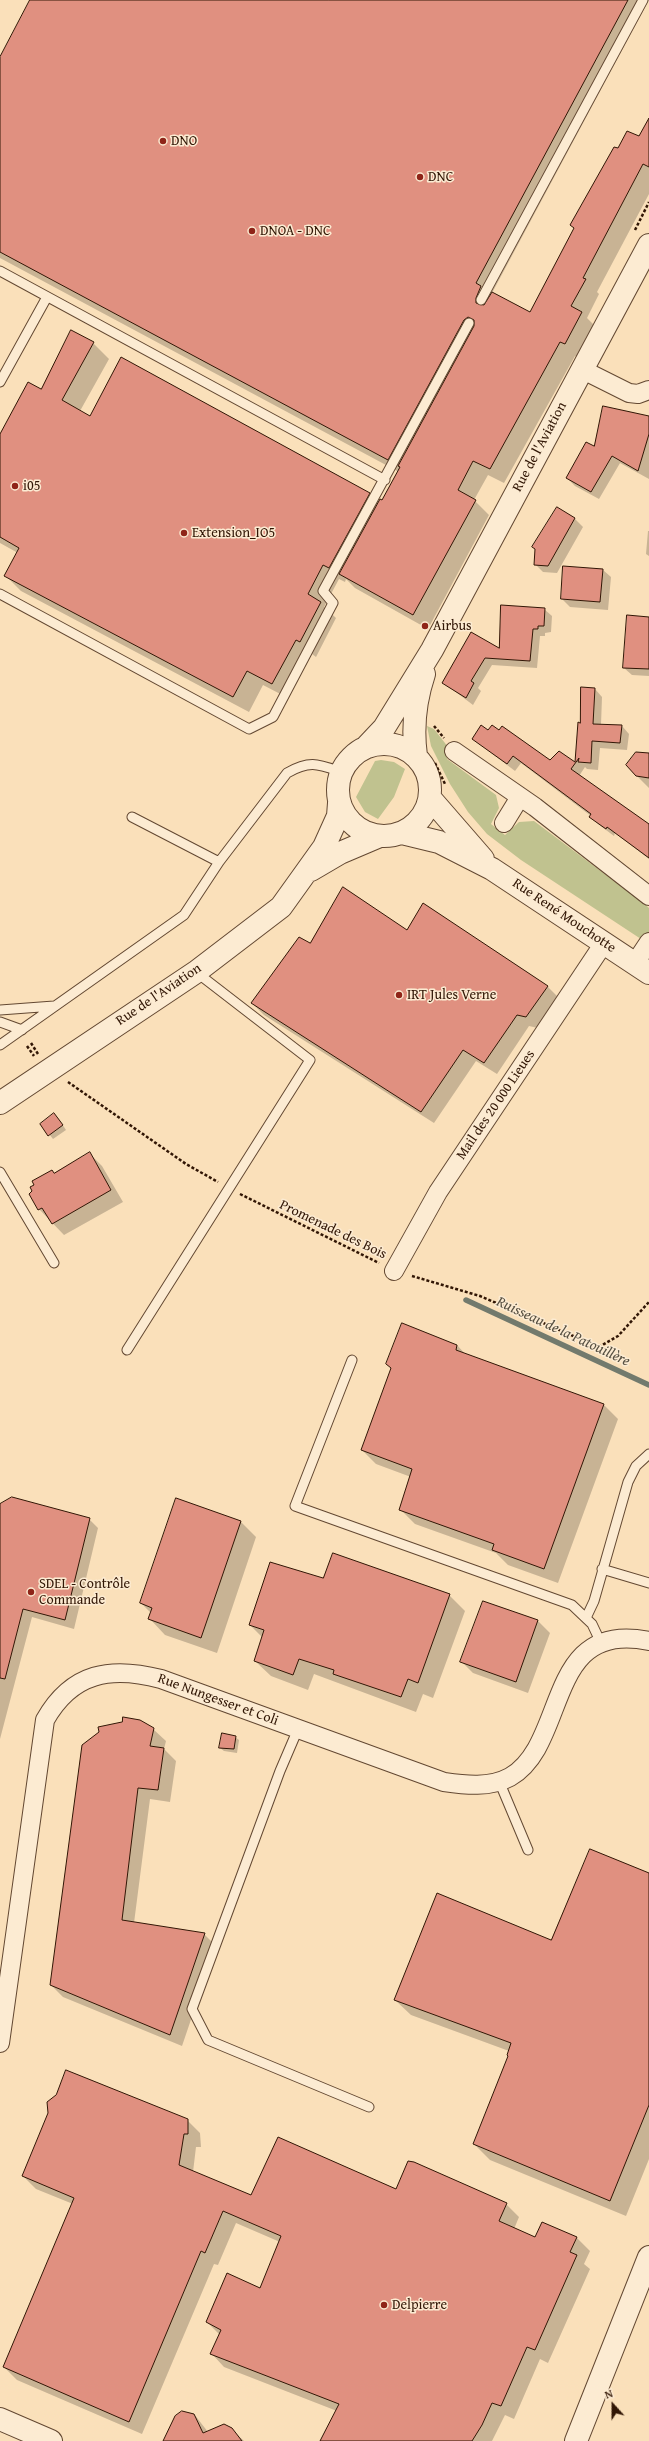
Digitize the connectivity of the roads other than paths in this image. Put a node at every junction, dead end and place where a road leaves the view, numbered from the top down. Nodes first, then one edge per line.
1 (643, 0) edge
2 (649, 245) edge
3 (0, 271) edge
4 (47, 297) junction
5 (481, 300) dead end
6 (469, 323) dead end
7 (581, 369) junction
8 (0, 382) edge
9 (649, 390) edge
10 (385, 480) junction
11 (0, 594) edge
12 (432, 650) junction
13 (367, 746) junction
14 (454, 750) road end
15 (424, 757) junction
16 (341, 772) junction
17 (438, 792) junction
18 (520, 798) junction
19 (340, 803) junction
20 (132, 817) dead end
21 (504, 823) dead end
22 (402, 833) junction
23 (380, 836) junction
24 (219, 862) junction
25 (492, 869) junction
26 (305, 874) junction
27 (649, 896) edge
28 (649, 942) edge
29 (604, 943) junction
30 (642, 968) edge
31 (196, 972) junction
32 (55, 1006) junction
33 (0, 1010) edge
34 (0, 1022) edge
35 (22, 1030) junction
36 (0, 1045) edge
37 (0, 1103) edge
38 (0, 1172) edge
39 (54, 1263) dead end
40 (394, 1270) road end
41 (127, 1350) dead end
42 (352, 1360) dead end
43 (649, 1454) edge
44 (602, 1569) junction
45 (649, 1583) edge
46 (586, 1618) junction
47 (649, 1641) edge
48 (601, 1644) junction
49 (298, 1729) junction
50 (499, 1781) junction
51 (528, 1850) dead end
52 (0, 2043) edge
53 (369, 2107) dead end
54 (649, 2257) edge
55 (0, 2419) edge
56 (51, 2441) edge
57 (576, 2441) edge

1 - 5 lane
2 - 7 street, Rue de l'Aviation
3 - 4 lane
4 - 8 lane
4 - 10 lane
6 - 10 lane
7 - 9 street
7 - 12 street, Rue de l'Aviation
10 - 11 lane
12 - 13 street, Rue de l'Aviation
12 - 15 street, Rue de l'Aviation
13 - 15 street
13 - 16 street
14 - 18 street
15 - 17 street
16 - 19 street
16 - 24 lane
17 - 22 street
17 - 25 street, Rue René Mouchotte
18 - 21 street
18 - 27 street
19 - 23 street
19 - 26 street, Rue de l'Aviation
20 - 24 lane
22 - 23 street
22 - 25 street, Rue René Mouchotte
23 - 26 street, Rue de l'Aviation
24 - 32 lane
25 - 29 street, Rue René Mouchotte
26 - 31 street, Rue de l'Aviation
28 - 30 street, Rue René Mouchotte
29 - 30 street, Rue René Mouchotte
29 - 40 street, Mail des 20 000 Lieues
31 - 37 street, Rue de l'Aviation
31 - 41 lane
32 - 33 lane
32 - 35 lane
34 - 35 lane
35 - 36 lane
38 - 39 lane
42 - 46 lane
43 - 44 lane
44 - 45 lane
44 - 46 lane
46 - 48 lane
47 - 48 street, Rue Nungesser et Coli
48 - 50 street, Rue Nungesser et Coli
49 - 50 street, Rue Nungesser et Coli
49 - 52 street, Rue Nungesser et Coli
49 - 53 lane
50 - 51 lane
54 - 57 street
55 - 56 street

